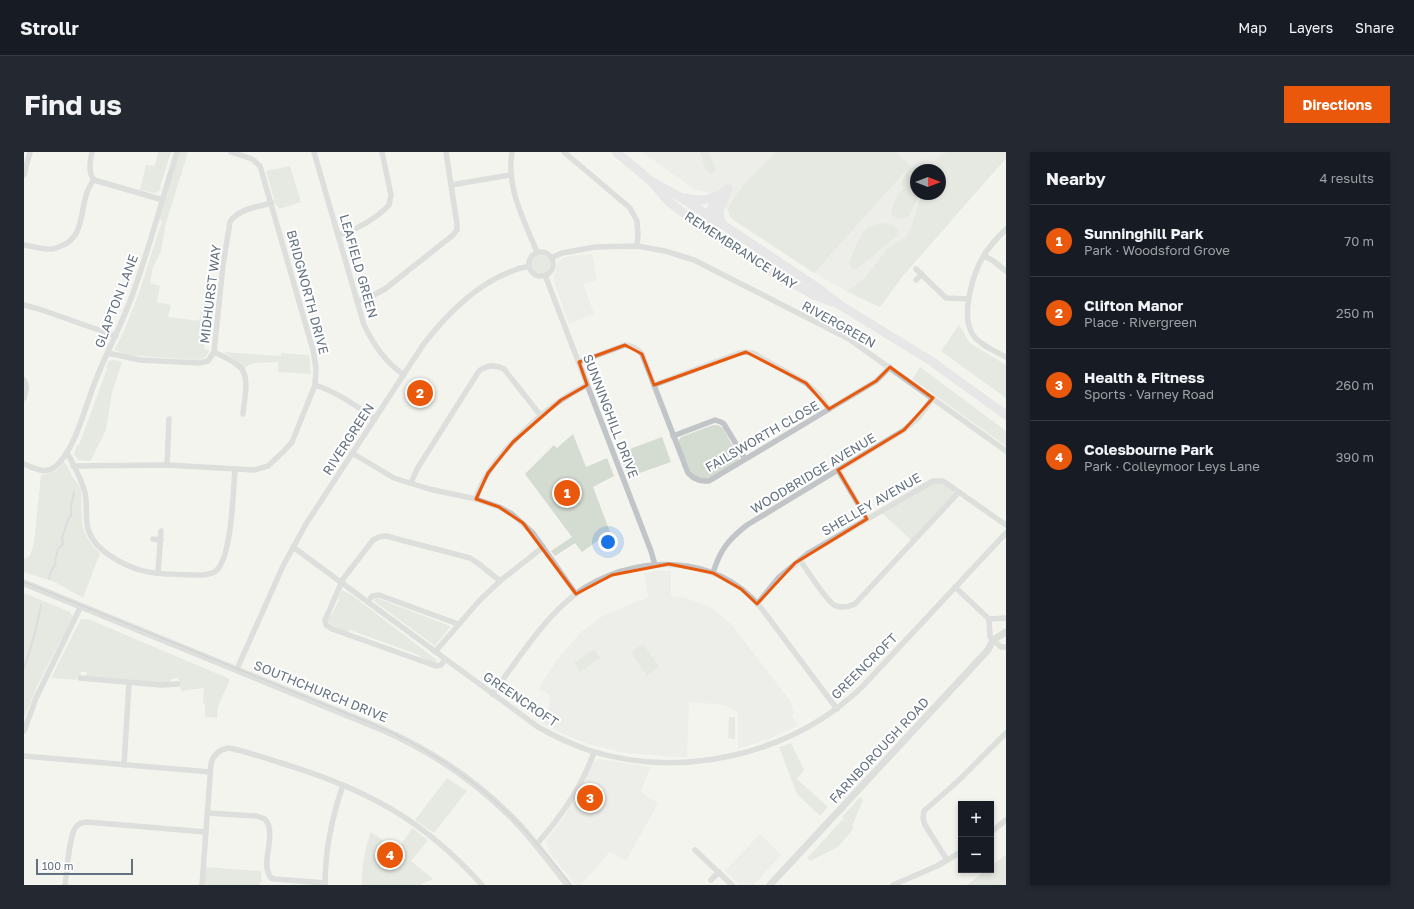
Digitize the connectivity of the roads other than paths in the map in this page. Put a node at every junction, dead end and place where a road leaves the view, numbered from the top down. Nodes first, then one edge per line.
1 (30, 152) edge
2 (92, 152) edge
3 (177, 152) edge
4 (231, 152) edge
5 (314, 152) edge
6 (382, 152) edge
7 (446, 152) edge
8 (512, 152) edge
9 (564, 152) edge
10 (616, 152) edge
11 (510, 174) junction
12 (24, 175) edge
13 (94, 180) junction
14 (651, 181) junction
15 (451, 185) junction
16 (718, 196) junction
17 (680, 197) junction
18 (162, 200) junction
19 (272, 203) junction
20 (710, 216) junction
21 (722, 224) junction
22 (1006, 228) edge
23 (338, 235) junction
24 (718, 237) junction
25 (24, 245) edge
26 (637, 246) junction
27 (537, 252) junction
28 (984, 256) junction
29 (551, 258) junction
30 (529, 266) junction
31 (916, 268) dead end
32 (1006, 271) edge
33 (922, 274) junction
34 (545, 275) junction
35 (916, 280) dead end
36 (969, 299) junction
37 (357, 301) junction
38 (840, 305) junction
39 (24, 306) edge
40 (116, 336) junction
41 (214, 352) junction
42 (108, 353) junction
43 (1006, 357) edge
44 (578, 362) junction
45 (890, 367) junction
46 (404, 375) junction
47 (24, 380) edge
48 (315, 385) junction
49 (587, 385) junction
50 (654, 385) junction
51 (24, 398) edge
52 (933, 398) junction
53 (992, 406) junction
54 (829, 409) junction
55 (243, 414) dead end
56 (1006, 415) edge
57 (541, 416) junction
58 (169, 418) dead end
59 (375, 419) junction
60 (1006, 419) edge
61 (674, 436) junction
62 (1006, 451) edge
63 (352, 453) junction
64 (66, 454) junction
65 (745, 459) junction
66 (24, 464) edge
67 (167, 465) junction
68 (73, 466) junction
69 (235, 469) junction
70 (838, 470) junction
71 (411, 483) junction
72 (960, 492) junction
73 (476, 499) junction
74 (867, 519) junction
75 (1006, 525) edge
76 (161, 531) dead end
77 (1006, 533) edge
78 (153, 539) dead end
79 (161, 540) junction
80 (293, 547) junction
81 (543, 547) junction
82 (800, 560) junction
83 (655, 565) junction
84 (158, 573) junction
85 (713, 573) junction
86 (500, 582) junction
87 (24, 583) edge
88 (342, 583) junction
89 (955, 587) junction
90 (576, 594) junction
91 (368, 602) junction
92 (758, 604) junction
93 (81, 606) junction
94 (989, 618) junction
95 (1006, 618) edge
96 (458, 624) junction
97 (1006, 632) edge
98 (993, 640) junction
99 (1006, 647) edge
100 (435, 652) junction
101 (445, 660) junction
102 (237, 670) junction
103 (82, 676) dead end
104 (129, 683) junction
105 (178, 684) dead end
106 (492, 694) junction
107 (837, 709) junction
108 (24, 731) edge
109 (1006, 733) edge
110 (594, 752) junction
111 (24, 756) edge
112 (124, 765) junction
113 (210, 772) junction
114 (343, 784) junction
115 (207, 813) junction
116 (1006, 820) edge
117 (994, 830) edge
118 (206, 832) junction
119 (536, 845) junction
120 (695, 850) dead end
121 (958, 854) edge
122 (947, 860) junction
123 (718, 872) junction
124 (711, 880) dead end
125 (325, 884) edge
126 (479, 884) edge
127 (65, 885) edge
128 (202, 885) edge
129 (568, 885) edge
130 (732, 885) edge
131 (770, 885) edge
132 (893, 885) edge

1 - 12 street
2 - 13 street
3 - 18 street, GLAPTON LANE
4 - 19 street, BRIDGNORTH DRIVE
5 - 23 street, LEAFIELD GREEN
6 - 23 street
7 - 15 street
8 - 11 street
9 - 26 street
10 - 14 highway, REMEMBRANCE WAY
11 - 15 street
11 - 27 street
13 - 18 street
13 - 25 street
14 - 17 highway, REMEMBRANCE WAY
14 - 24 highway, REMEMBRANCE WAY
15 - 37 street
16 - 17 highway
16 - 20 highway
16 - 21 highway
17 - 20 highway, REMEMBRANCE WAY
18 - 40 street, GLAPTON LANE
19 - 41 street, MIDHURST WAY
19 - 48 street, BRIDGNORTH DRIVE
20 - 21 highway, REMEMBRANCE WAY
20 - 24 highway
21 - 38 highway, REMEMBRANCE WAY
22 - 28 street
23 - 37 street, LEAFIELD GREEN
24 - 38 highway, REMEMBRANCE WAY
26 - 29 street, RIVERGREEN
26 - 45 street, RIVERGREEN
27 - 29 street
27 - 30 street
28 - 32 street
28 - 36 street
29 - 34 street
30 - 34 street
30 - 46 street, RIVERGREEN
31 - 33 street
33 - 35 street
33 - 36 street
34 - 44 street, SUNNINGHILL DRIVE
36 - 43 street
37 - 46 street, LEAFIELD GREEN
38 - 53 highway, REMEMBRANCE WAY
39 - 40 street
40 - 42 street, GLAPTON LANE
41 - 42 street, MIDHURST WAY
41 - 55 street
42 - 64 street, GLAPTON LANE
44 - 49 street, SUNNINGHILL DRIVE
44 - 50 street, FAILSWORTH CLOSE
45 - 52 street, RIVERGREEN
45 - 54 street, FAILSWORTH CLOSE
46 - 59 street, RIVERGREEN
47 - 51 street
48 - 59 street
48 - 69 street, BRIDGNORTH DRIVE
49 - 57 street
49 - 83 street, SUNNINGHILL DRIVE
50 - 54 street
50 - 61 street, FAILSWORTH CLOSE
52 - 62 street, RIVERGREEN
52 - 70 street, WOODBRIDGE AVENUE
53 - 56 highway, REMEMBRANCE WAY
53 - 60 highway, REMEMBRANCE WAY
54 - 65 street, FAILSWORTH CLOSE
57 - 71 street
57 - 73 street
58 - 67 street
59 - 63 street, RIVERGREEN
61 - 65 street
61 - 65 street, FAILSWORTH CLOSE
63 - 71 street
63 - 80 street, RIVERGREEN
64 - 66 street, GLAPTON LANE
64 - 68 street
67 - 68 street, BRIDGNORTH DRIVE
67 - 69 street, BRIDGNORTH DRIVE
68 - 84 street
69 - 84 street
70 - 74 street
70 - 85 street, WOODBRIDGE AVENUE
71 - 73 street
72 - 74 street, SHELLEY AVENUE
72 - 75 street, SHELLEY AVENUE
72 - 82 street
73 - 81 street
74 - 82 street, SHELLEY AVENUE
76 - 79 street
77 - 89 street
78 - 79 street
79 - 84 street
80 - 88 street, GREENCROFT
80 - 102 street, RIVERGREEN
81 - 86 street
81 - 90 street
82 - 92 street, SHELLEY AVENUE
83 - 85 street
83 - 90 street
85 - 92 street
86 - 88 street
86 - 96 street
87 - 93 street, SOUTHCHURCH DRIVE
88 - 91 street, GREENCROFT
88 - 101 street
89 - 94 street
89 - 107 street, GREENCROFT
90 - 106 street
91 - 96 street
91 - 100 street, GREENCROFT
92 - 107 street
93 - 102 street, SOUTHCHURCH DRIVE
93 - 108 street
94 - 95 street
94 - 98 street
96 - 100 street
97 - 98 street, FARNBOROUGH ROAD
98 - 99 street
98 - 131 street, FARNBOROUGH ROAD
100 - 101 street, GREENCROFT
101 - 106 street, GREENCROFT
102 - 119 street, SOUTHCHURCH DRIVE
103 - 104 street
104 - 105 street
104 - 112 street
106 - 110 street, GREENCROFT
107 - 110 street, GREENCROFT
109 - 122 street
110 - 119 street
111 - 112 street
112 - 113 street
113 - 114 street
113 - 115 street
114 - 125 street
114 - 126 street
115 - 118 street
115 - 125 street
116 - 117 street
118 - 127 street
118 - 128 street
119 - 129 street, SOUTHCHURCH DRIVE
120 - 123 street
121 - 122 street
122 - 132 street
123 - 124 street
123 - 130 street

